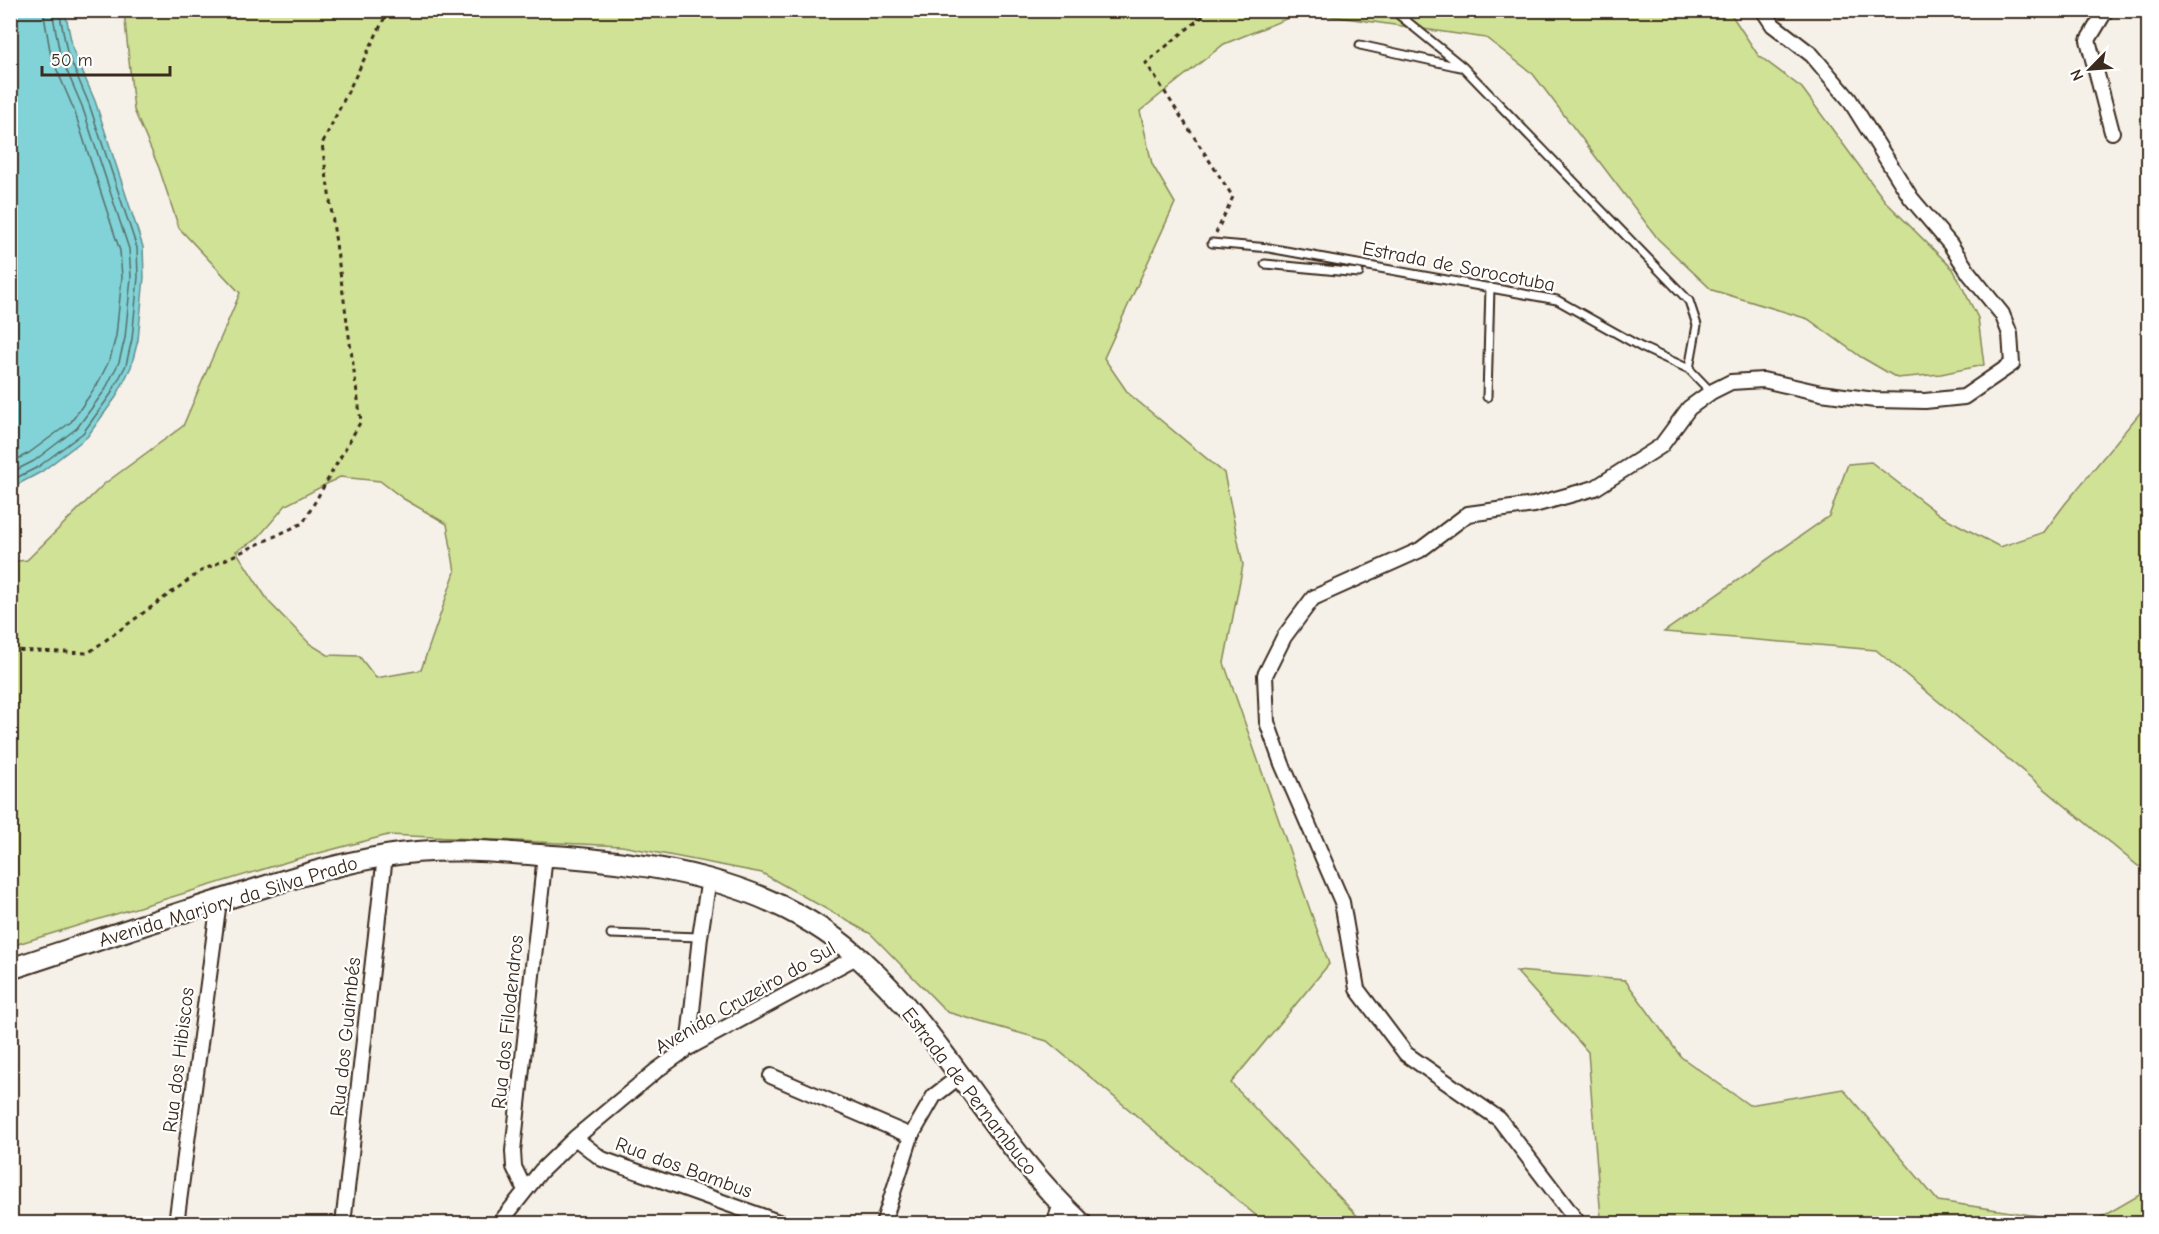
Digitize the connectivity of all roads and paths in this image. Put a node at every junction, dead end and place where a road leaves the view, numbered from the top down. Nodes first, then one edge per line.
1 (1210, 10) edge
2 (1393, 10) edge
3 (1763, 10) edge
4 (2106, 10) edge
5 (385, 16) dead end
6 (1359, 45) dead end
7 (1463, 68) junction
8 (2112, 132) dead end
9 (1212, 243) joint
10 (1282, 250) junction
11 (1264, 264) dead end
12 (1282, 266) junction
13 (1359, 273) dead end
14 (1490, 287) junction
15 (1689, 369) junction
16 (1711, 392) junction
17 (1487, 397) dead end
18 (10, 650) edge
19 (544, 855) junction
20 (385, 856) junction
21 (709, 878) junction
22 (219, 901) junction
23 (611, 934) dead end
24 (700, 937) junction
25 (858, 957) junction
26 (10, 969) edge
27 (688, 1048) junction
28 (771, 1076) dead end
29 (960, 1076) junction
30 (911, 1136) junction
31 (575, 1138) junction
32 (525, 1190) junction
33 (1061, 1204) junction
34 (176, 1224) edge
35 (343, 1224) edge
36 (499, 1224) edge
37 (784, 1224) edge
38 (883, 1224) edge
39 (1053, 1224) edge
40 (1083, 1224) edge
41 (1579, 1224) edge

1 - 9 path
2 - 7 lane
3 - 16 street
4 - 8 street
5 - 18 path
6 - 7 lane
7 - 15 lane
9 - 10 lane, Estrada de Sorocotuba
10 - 12 lane
10 - 14 lane, Estrada de Sorocotuba
11 - 12 lane
12 - 13 lane
14 - 15 lane, Estrada de Sorocotuba
14 - 17 lane
15 - 16 lane, Estrada de Sorocotuba
16 - 41 street
19 - 20 main road, Avenida Marjory da Silva Prado
19 - 21 main road, Avenida Marjory da Silva Prado
19 - 32 street, Rua dos Filodendros
20 - 22 main road, Avenida Marjory da Silva Prado
20 - 35 street, Rua dos Guaimbés
21 - 24 street
21 - 25 main road, Avenida Marjory da Silva Prado
22 - 26 main road, Avenida Marjory da Silva Prado
22 - 34 street, Rua dos Hibiscos
23 - 24 lane
24 - 27 street
25 - 27 street, Avenida Cruzeiro do Sul
25 - 29 main road, Estrada de Pernambuco
27 - 31 street, Avenida Cruzeiro do Sul
28 - 30 street
29 - 30 street
29 - 33 main road, Estrada de Pernambuco
30 - 38 street
31 - 32 street, Avenida Cruzeiro do Sul
31 - 37 street, Rua dos Bambus
32 - 36 street, Avenida Cruzeiro do Sul
33 - 39 street
33 - 40 main road, Estrada de Pernambuco

